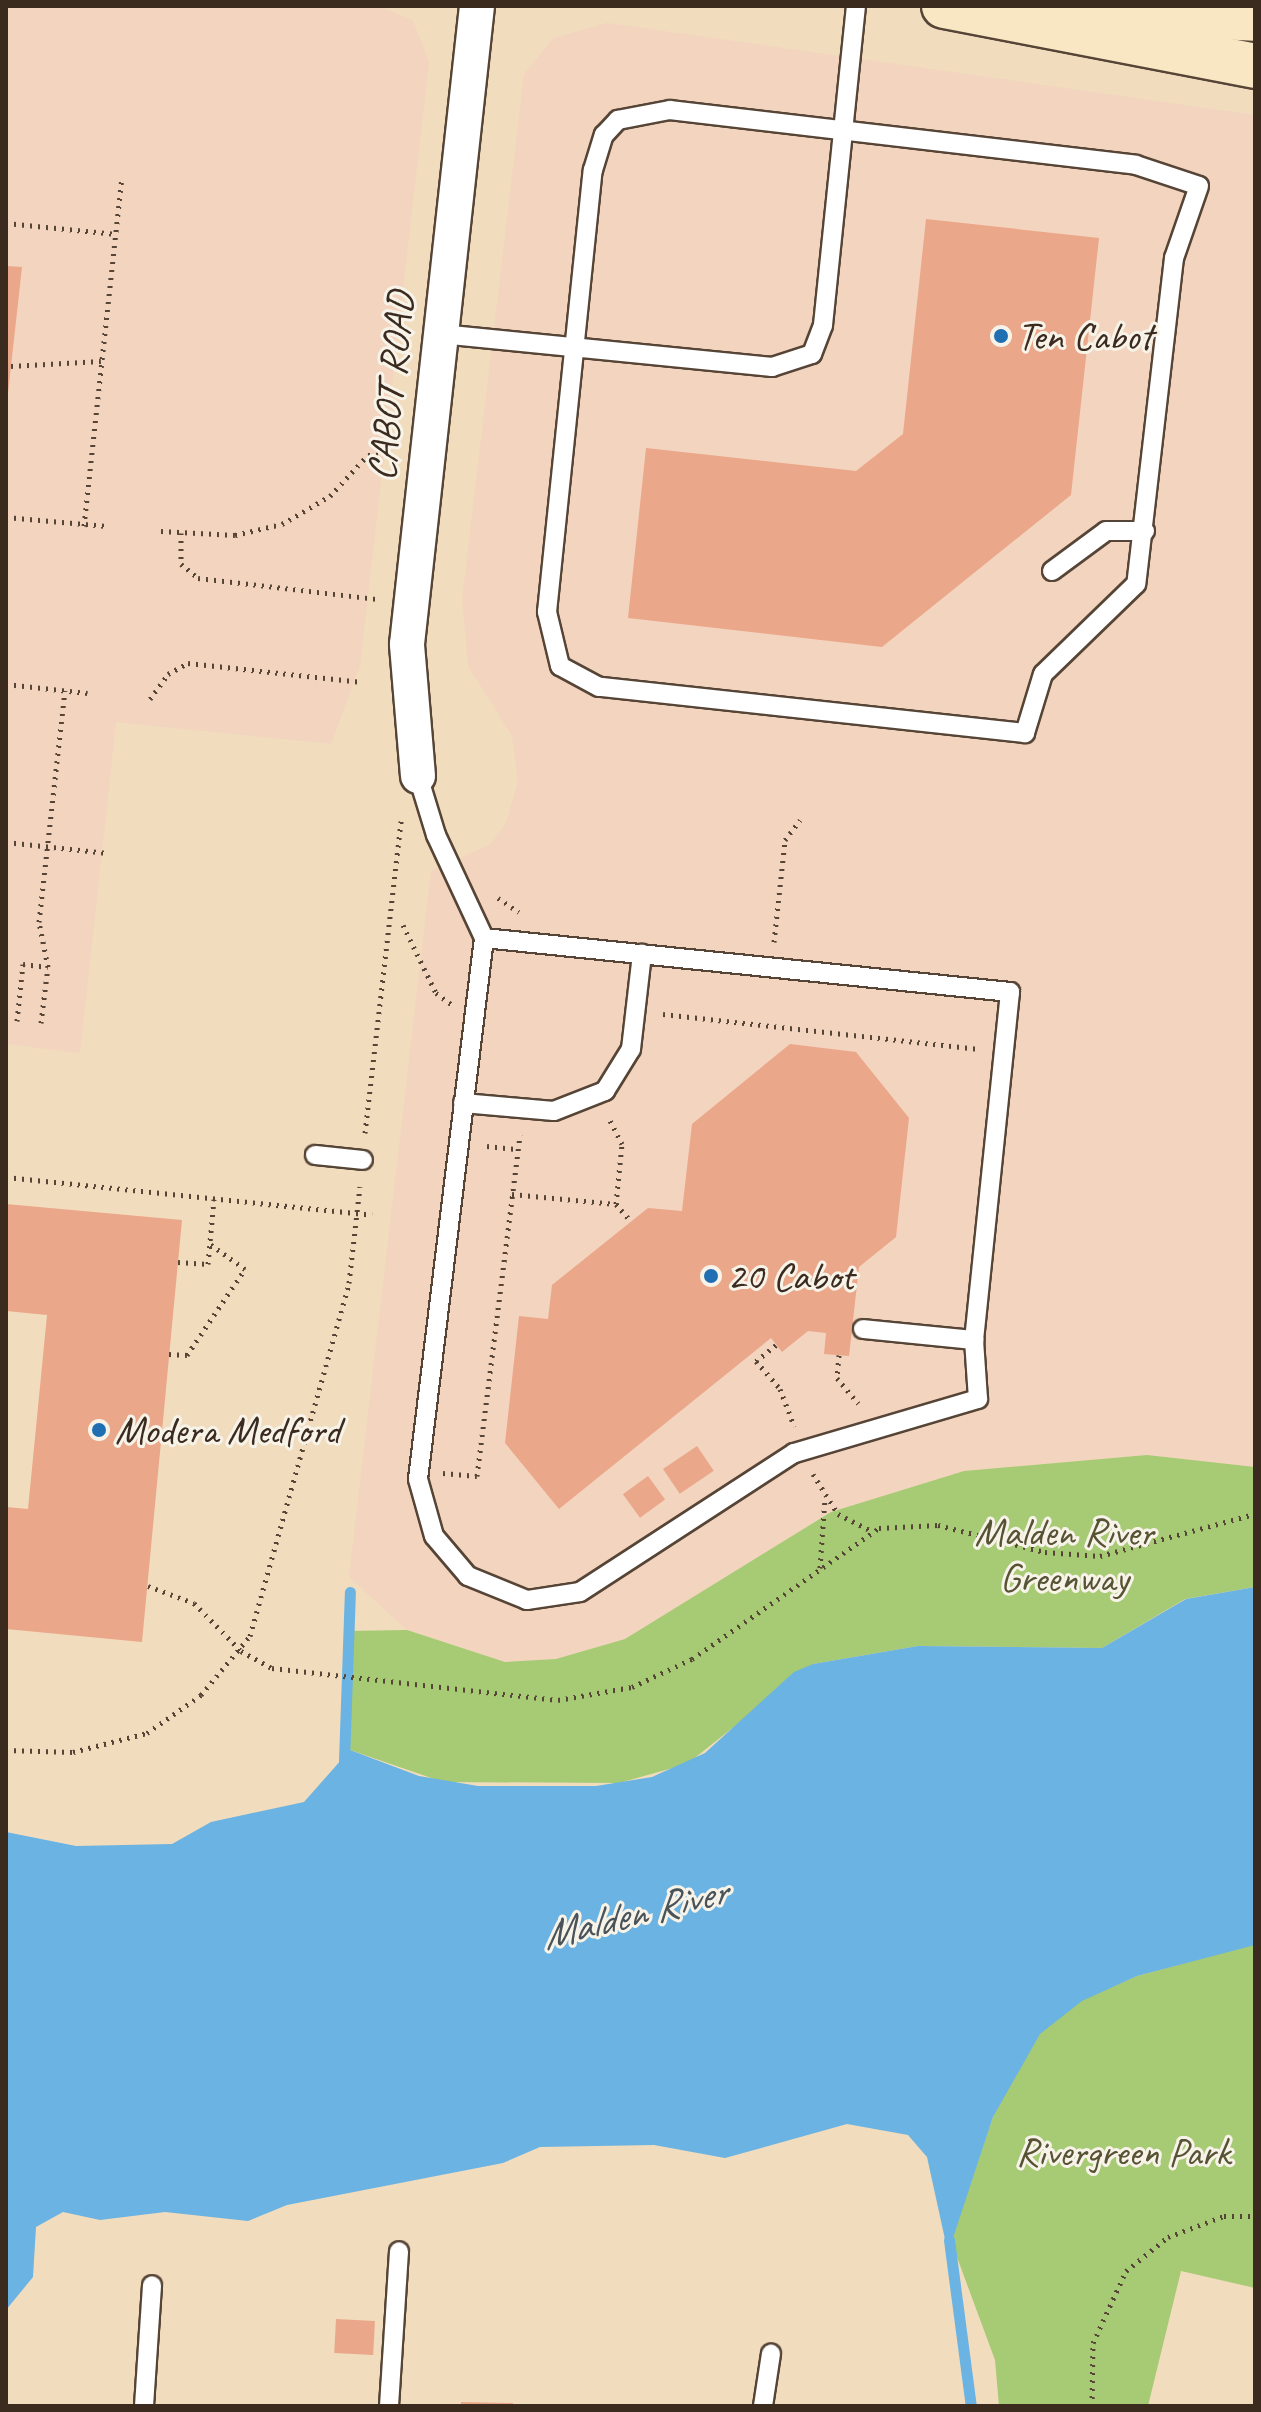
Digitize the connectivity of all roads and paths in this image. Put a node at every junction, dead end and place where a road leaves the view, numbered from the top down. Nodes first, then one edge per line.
1 (477, 6) edge
2 (856, 6) edge
3 (944, 6) edge
4 (980, 6) edge
5 (1255, 19) edge
6 (1255, 66) edge
7 (844, 130) junction
8 (122, 178) dead end
9 (6, 223) edge
10 (116, 234) junction
11 (441, 334) junction
12 (575, 348) junction
13 (101, 361) junction
14 (11, 366) dead end
15 (391, 454) dead end
16 (6, 517) edge
17 (84, 526) junction
18 (107, 526) dead end
19 (161, 531) dead end
20 (1145, 531) junction
21 (181, 533) junction
22 (1052, 571) dead end
23 (377, 599) dead end
24 (362, 682) dead end
25 (6, 684) edge
26 (65, 690) junction
27 (88, 693) dead end
28 (150, 699) dead end
29 (418, 776) junction
30 (800, 820) dead end
31 (6, 842) edge
32 (47, 847) junction
33 (107, 853) dead end
34 (490, 887) dead end
35 (526, 913) dead end
36 (403, 925) dead end
37 (484, 938) junction
38 (642, 954) junction
39 (667, 957) junction
40 (48, 967) junction
41 (772, 967) junction
42 (475, 1008) junction
43 (662, 1014) junction
44 (17, 1021) dead end
45 (41, 1023) dead end
46 (660, 1029) dead end
47 (1004, 1052) junction
48 (463, 1103) junction
49 (620, 1112) dead end
50 (610, 1120) junction
51 (601, 1125) dead end
52 (530, 1136) dead end
53 (315, 1155) dead end
54 (363, 1160) junction
55 (6, 1177) edge
56 (512, 1194) junction
57 (214, 1199) junction
58 (616, 1204) junction
59 (357, 1213) junction
60 (372, 1215) dead end
61 (631, 1221) dead end
62 (210, 1244) junction
63 (178, 1262) dead end
64 (863, 1329) dead end
65 (974, 1340) junction
66 (776, 1345) dead end
67 (169, 1354) dead end
68 (839, 1355) dead end
69 (858, 1403) dead end
70 (794, 1426) dead end
71 (419, 1470) junction
72 (813, 1473) dead end
73 (822, 1491) junction
74 (1255, 1514) edge
75 (871, 1531) junction
76 (817, 1573) junction
77 (148, 1586) dead end
78 (241, 1651) junction
79 (6, 1750) edge
80 (1255, 2216) edge
81 (399, 2251) dead end
82 (152, 2285) dead end
83 (771, 2354) dead end
84 (144, 2406) edge
85 (389, 2406) edge
86 (763, 2406) edge
87 (1092, 2406) edge

1 - 11 street, CABOT ROAD
2 - 7 lane
3 - 6 main road
4 - 5 main road
7 - 12 lane
7 - 12 lane
7 - 20 lane
8 - 10 path
9 - 10 path
10 - 13 path
11 - 12 lane
11 - 29 street, CABOT ROAD
12 - 20 lane
13 - 14 path
13 - 17 path
15 - 21 path
16 - 17 path
17 - 18 path
19 - 21 path
20 - 22 lane
21 - 23 path
24 - 28 path
25 - 26 path
26 - 27 path
26 - 32 path
29 - 37 lane
29 - 54 path
30 - 41 path
31 - 32 path
32 - 33 path
32 - 40 path
34 - 35 path
36 - 42 path
37 - 38 lane
37 - 42 lane
38 - 39 lane
38 - 48 lane
39 - 41 lane
39 - 43 path
40 - 44 path
40 - 45 path
41 - 47 lane
42 - 48 lane
43 - 46 path
43 - 47 path
47 - 65 lane
48 - 71 lane
49 - 50 path
50 - 51 path
50 - 58 path
52 - 56 path
53 - 54 lane
54 - 59 path
55 - 57 path
56 - 58 path
56 - 71 path
57 - 59 path
57 - 62 path
58 - 61 path
59 - 60 path
59 - 78 path
62 - 63 path
62 - 67 path
64 - 65 lane
65 - 71 lane
66 - 70 path
68 - 69 path
72 - 73 path
73 - 75 path
73 - 76 path
74 - 75 path
75 - 76 path
76 - 78 path
77 - 78 path
78 - 79 path
80 - 87 path
81 - 85 lane
82 - 84 lane
83 - 86 lane

